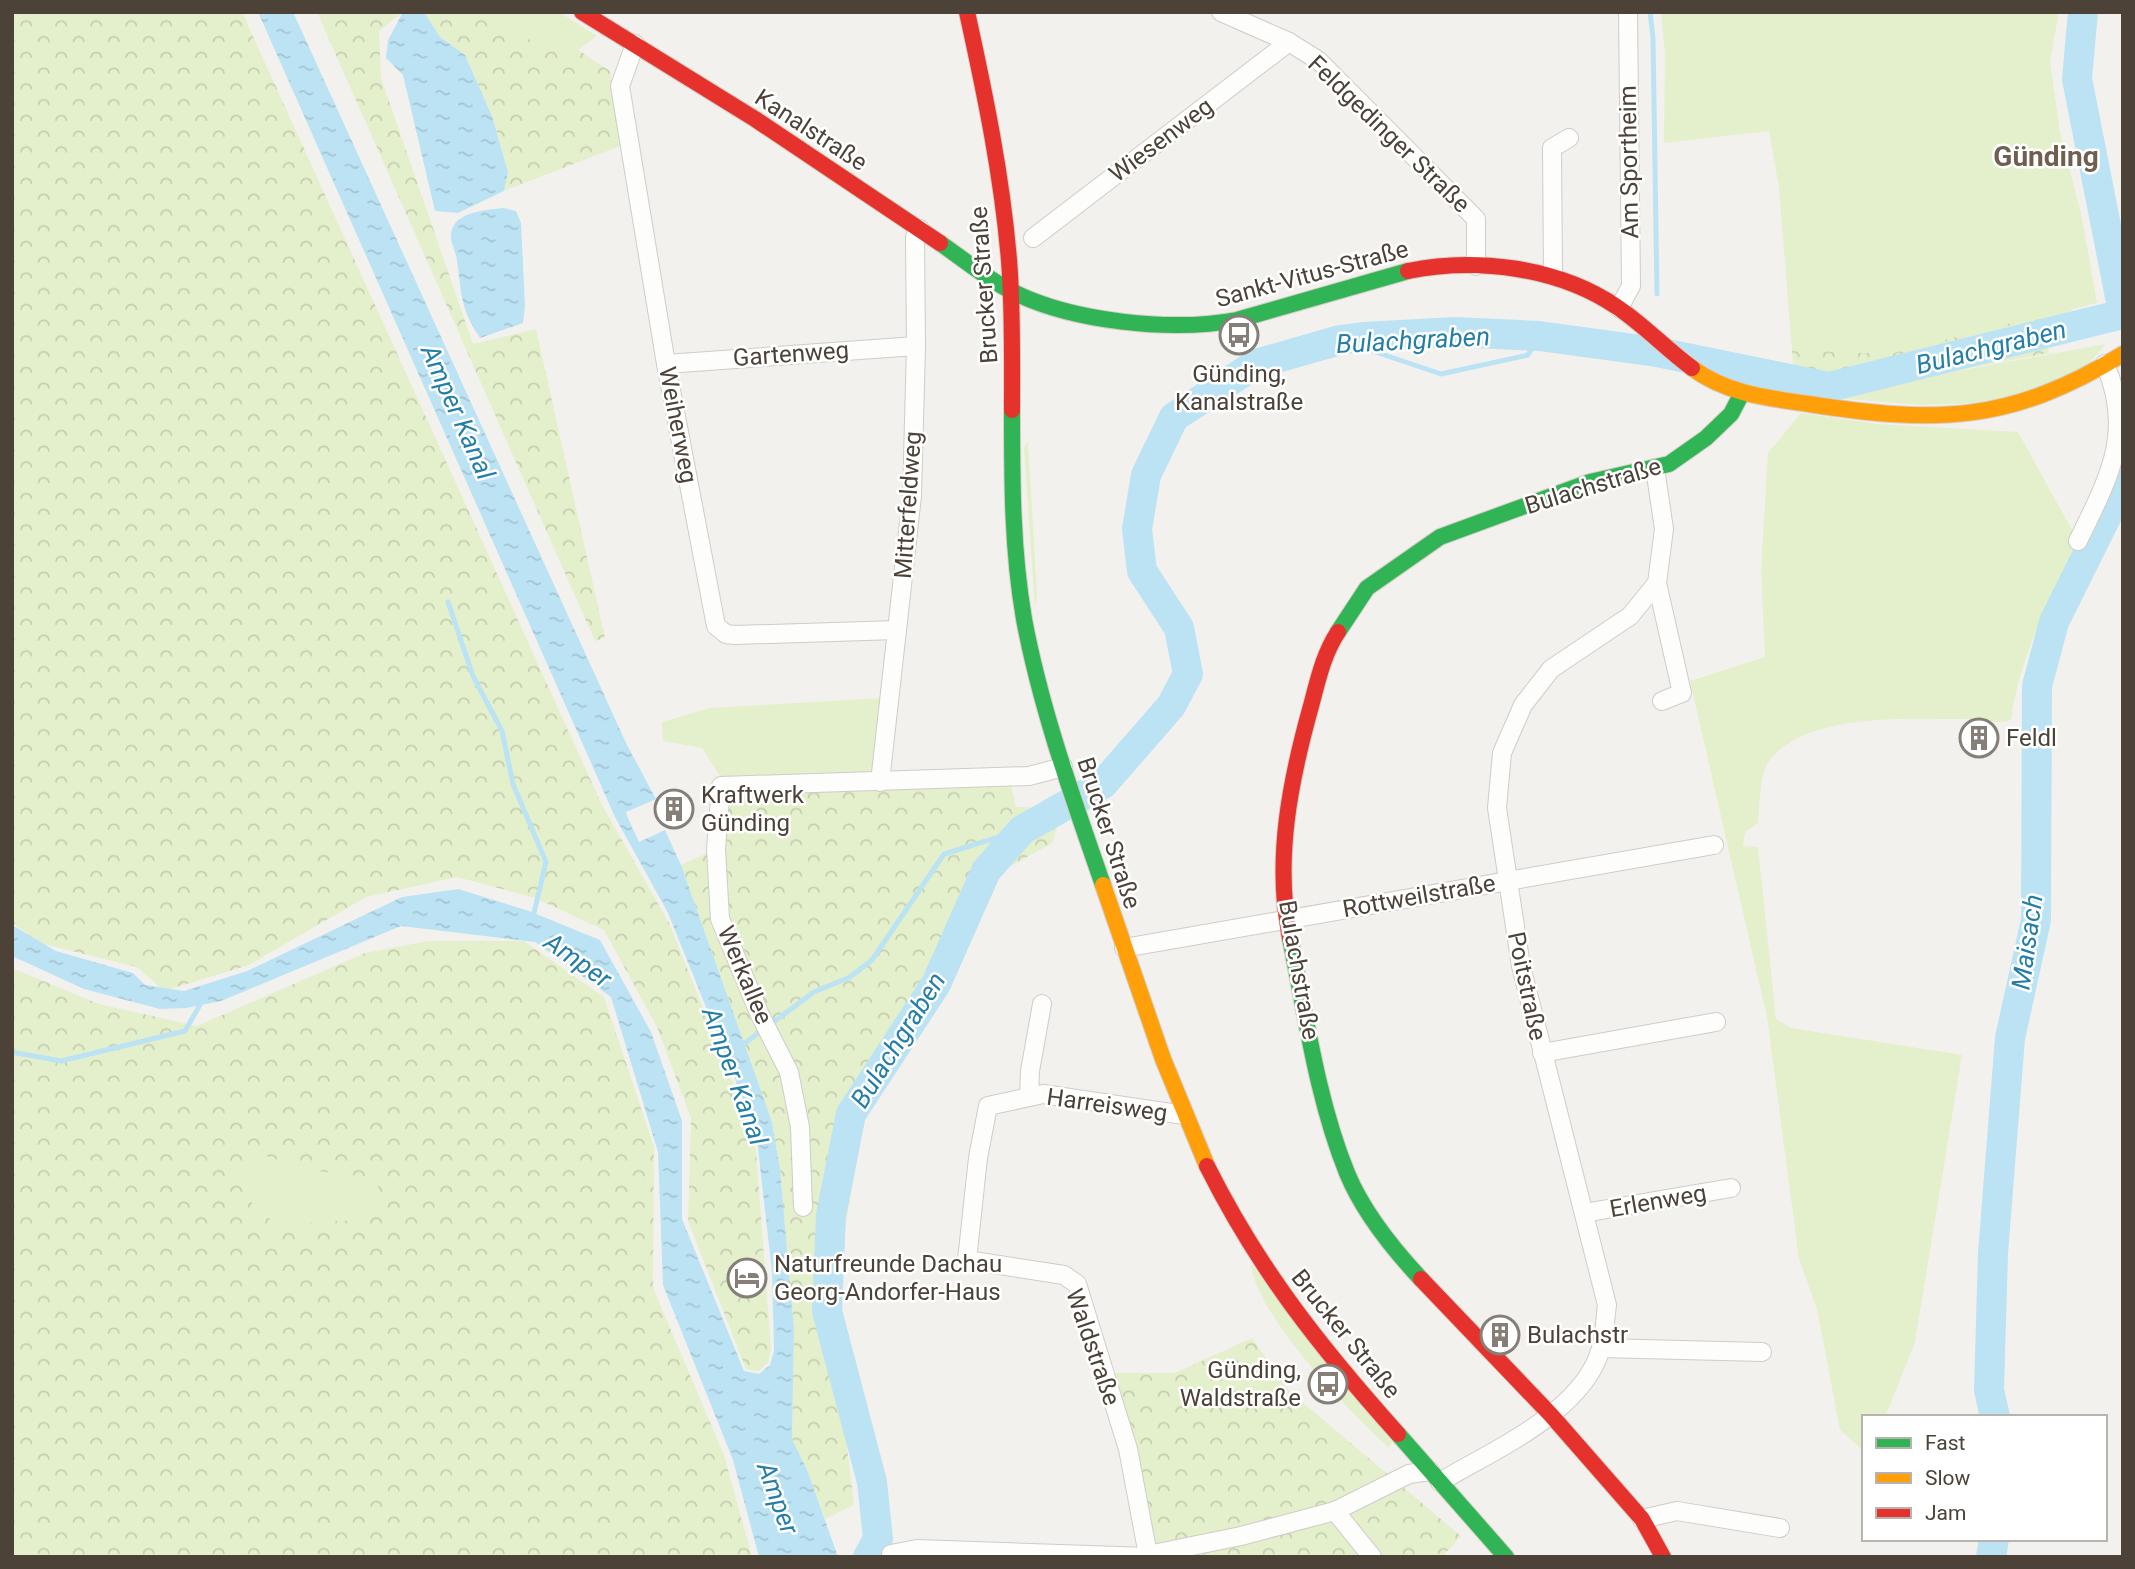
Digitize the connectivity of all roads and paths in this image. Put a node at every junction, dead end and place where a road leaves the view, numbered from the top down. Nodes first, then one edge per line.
1 (582, 12) edge
2 (967, 12) edge
3 (1221, 12) edge
4 (1628, 12) edge
5 (1289, 42) junction
6 (635, 44) junction
7 (1569, 138) dead end
8 (920, 229) junction
9 (1033, 237) dead end
10 (1476, 266) junction
11 (1553, 275) junction
12 (1011, 291) junction
13 (1619, 308) junction
14 (916, 346) junction
15 (2114, 359) edge
16 (666, 365) junction
17 (1742, 393) junction
18 (1655, 468) junction
19 (2078, 541) dead end
20 (1657, 583) junction
21 (897, 630) junction
22 (1662, 701) dead end
23 (1063, 767) junction
24 (880, 782) junction
25 (1714, 845) dead end
26 (1506, 880) junction
27 (1286, 919) junction
28 (1124, 948) junction
29 (1042, 1004) dead end
30 (1716, 1022) dead end
31 (1542, 1053) junction
32 (1029, 1097) junction
33 (997, 1102) joint
34 (1184, 1115) junction
35 (1731, 1188) dead end
36 (803, 1207) dead end
37 (1584, 1213) junction
38 (1601, 1348) junction
39 (1762, 1352) dead end
40 (1551, 1415) junction
41 (1435, 1476) junction
42 (1335, 1511) junction
43 (1642, 1519) junction
44 (1780, 1528) dead end
45 (891, 1554) dead end
46 (1148, 1556) edge
47 (1372, 1557) edge
48 (1506, 1557) edge
49 (1662, 1557) edge

1 - 6 street, Kanalstraße
2 - 12 street, Brucker Straße
3 - 5 street, Feldgedinger Straße
4 - 13 street, Am Sportheim
5 - 9 street, Wiesenweg
5 - 10 street, Feldgedinger Straße
6 - 8 street, Kanalstraße
6 - 16 street, Weiherweg
7 - 11 street
8 - 12 street, Kanalstraße
8 - 14 street, Mitterfeldweg
10 - 11 street, Sankt-Vitus-Straße
10 - 12 street, Sankt-Vitus-Straße
11 - 13 street, Sankt-Vitus-Straße
12 - 23 street, Brucker Straße
13 - 17 street, Sankt-Vitus-Straße
14 - 16 street, Gartenweg
14 - 21 street, Mitterfeldweg
15 - 17 street, Sankt-Vitus-Straße
15 - 19 street
16 - 21 street, Weiherweg
17 - 18 street, Bulachstraße
18 - 20 street
18 - 27 street, Bulachstraße
20 - 22 street
20 - 26 street, Poitstraße
21 - 24 street, Mitterfeldweg
23 - 24 street, Werkallee
23 - 28 street, Brucker Straße
24 - 36 street, Werkallee
25 - 26 street, Rottweilstraße
26 - 27 street, Rottweilstraße
26 - 31 street, Poitstraße
27 - 28 street, Rottweilstraße
27 - 40 street, Bulachstraße
28 - 34 street, Brucker Straße
29 - 32 street, Harreisweg
30 - 31 street
31 - 37 street, Poitstraße
32 - 33 street, Harreisweg
32 - 34 street, Harreisweg
33 - 46 street, Waldstraße
34 - 41 street, Brucker Straße
35 - 37 street, Erlenweg
37 - 38 street, Poitstraße
38 - 39 street
38 - 40 street, Poitstraße
40 - 41 street, Poitstraße
40 - 43 street, Bulachstraße
41 - 42 street
41 - 48 street, Brucker Straße
42 - 46 street
42 - 47 street
43 - 44 street
43 - 49 street, Bulachstraße
45 - 46 street

